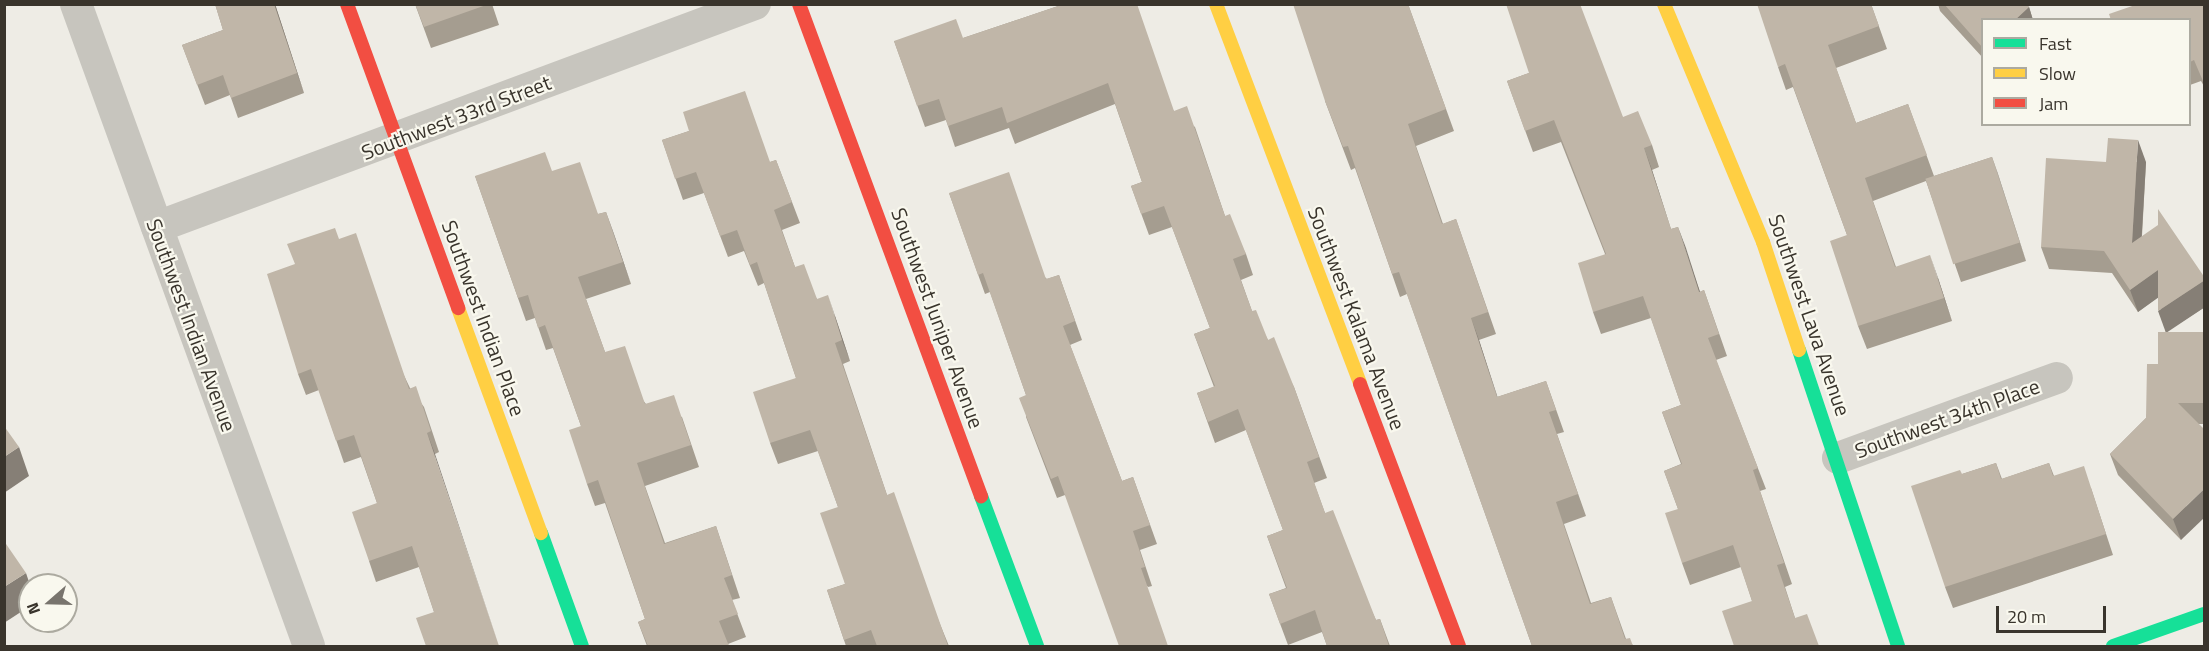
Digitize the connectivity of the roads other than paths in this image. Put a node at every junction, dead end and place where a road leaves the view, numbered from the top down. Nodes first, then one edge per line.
1 (76, 4) edge
2 (347, 4) edge
3 (755, 4) edge
4 (799, 4) edge
5 (1216, 4) edge
6 (1664, 4) edge
7 (396, 140) junction
8 (157, 227) junction
9 (2057, 378) dead end
10 (1838, 458) junction
11 (2205, 614) edge
12 (309, 646) edge
13 (582, 646) edge
14 (1036, 646) edge
15 (1459, 646) edge
16 (1898, 646) edge
17 (2113, 646) edge

1 - 8 street, Southwest Indian Avenue
2 - 7 street, Southwest Indian Place
3 - 7 street, Southwest 33rd Street
4 - 14 street, Southwest Juniper Avenue
5 - 15 street, Southwest Kalama Avenue
6 - 10 street, Southwest Lava Avenue
7 - 8 street, Southwest 33rd Street
7 - 13 street, Southwest Indian Place
8 - 12 street, Southwest Indian Avenue
9 - 10 street, Southwest 34th Place
10 - 16 street, Southwest Lava Avenue
11 - 17 street

